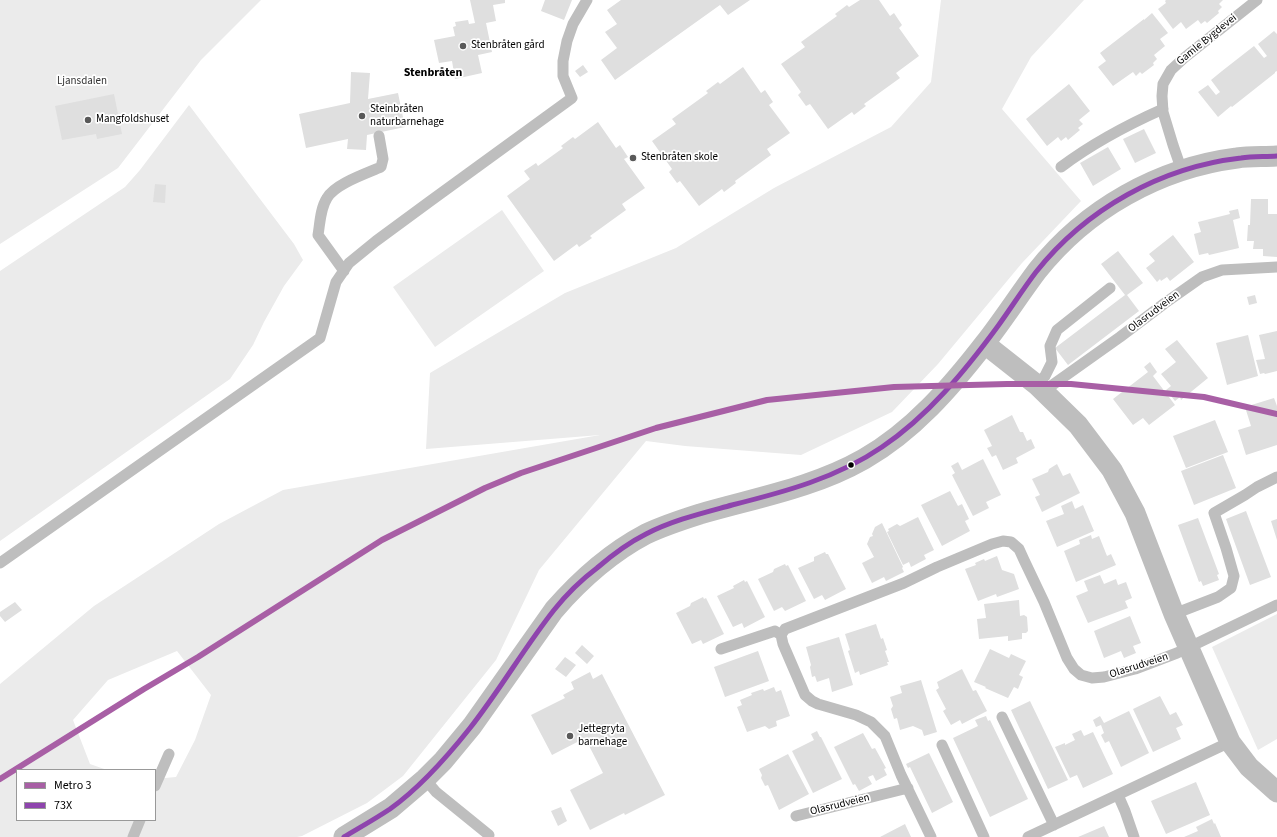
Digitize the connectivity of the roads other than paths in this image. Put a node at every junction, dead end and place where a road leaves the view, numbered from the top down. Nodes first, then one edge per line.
1 (587, 0) edge
2 (1257, 0) edge
3 (1163, 109) junction
4 (378, 136) dead end
5 (1277, 156) edge
6 (1061, 166) dead end
7 (1182, 171) junction
8 (1277, 267) edge
9 (344, 271) junction
10 (1110, 288) dead end
11 (985, 344) junction
12 (1040, 388) junction
13 (1277, 477) edge
14 (0, 563) edge
15 (1277, 606) edge
16 (1174, 614) junction
17 (781, 634) junction
18 (1189, 648) junction
19 (721, 649) dead end
20 (1002, 717) dead end
21 (1230, 742) junction
22 (942, 745) dead end
23 (169, 754) dead end
24 (425, 779) junction
25 (156, 784) edge
26 (908, 788) junction
27 (1277, 792) edge
28 (1118, 795) junction
29 (796, 816) dead end
30 (140, 821) edge
31 (1054, 825) junction
32 (489, 835) dead end
33 (133, 837) edge
34 (344, 837) edge
35 (931, 837) edge
36 (984, 837) edge
37 (1028, 837) edge
38 (1134, 837) edge

1 - 9 lane
2 - 3 lane, Gamle Bygdevei
3 - 6 lane
3 - 7 lane, Gamle Bygdevei
4 - 9 lane
5 - 7 street
7 - 11 street
8 - 12 lane, Olasrudveien
9 - 14 lane
10 - 12 lane
11 - 12 street
11 - 24 street
12 - 16 street
13 - 16 lane
15 - 18 lane, Olasrudveien
16 - 18 street
17 - 18 lane, Olasrudveien
17 - 19 lane
17 - 26 lane
18 - 21 street
20 - 31 lane
21 - 27 street
21 - 28 lane
22 - 36 lane
23 - 25 lane
24 - 32 lane
24 - 34 street
26 - 29 lane, Olasrudveien
26 - 35 lane
28 - 31 lane
28 - 38 lane
30 - 33 lane
31 - 37 lane

